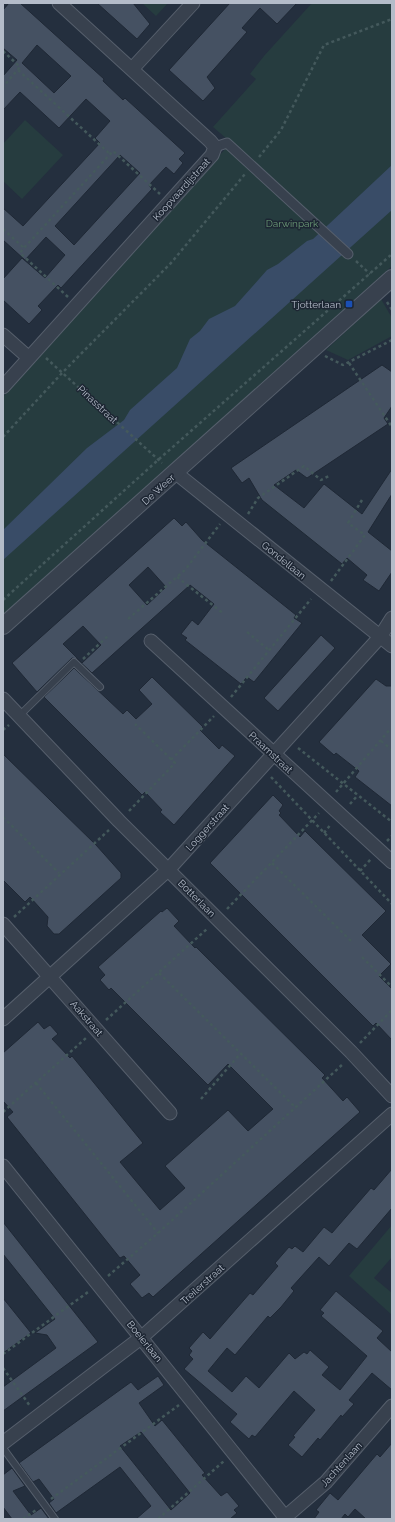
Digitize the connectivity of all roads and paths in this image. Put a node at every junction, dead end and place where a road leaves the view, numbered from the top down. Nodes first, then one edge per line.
1 (58, 3) edge
2 (193, 3) edge
3 (392, 19) edge
4 (3, 50) edge
5 (132, 69) junction
6 (18, 70) junction
7 (3, 87) edge
8 (215, 147) junction
9 (110, 154) junction
10 (253, 165) junction
11 (169, 202) junction
12 (3, 229) edge
13 (24, 248) junction
14 (348, 254) dead end
15 (392, 254) edge
16 (392, 278) edge
17 (77, 306) junction
18 (3, 334) edge
19 (392, 340) edge
20 (312, 350) junction
21 (33, 354) junction
22 (348, 363) junction
23 (63, 372) junction
24 (3, 387) edge
25 (392, 427) edge
26 (3, 437) edge
27 (158, 460) junction
28 (176, 473) junction
29 (329, 476) dead end
30 (362, 500) dead end
31 (228, 514) junction
32 (241, 525) junction
33 (177, 577) junction
34 (321, 590) junction
35 (3, 600) edge
36 (224, 614) dead end
37 (392, 618) edge
38 (128, 619) dead end
39 (3, 626) edge
40 (247, 632) dead end
41 (108, 636) dead end
42 (380, 637) junction
43 (151, 641) dead end
44 (392, 646) edge
45 (270, 651) junction
46 (76, 665) junction
47 (100, 686) dead end
48 (3, 698) edge
49 (222, 707) junction
50 (20, 715) junction
51 (135, 724) dead end
52 (392, 727) edge
53 (287, 739) junction
54 (381, 741) junction
55 (392, 750) edge
56 (273, 754) junction
57 (171, 760) junction
58 (262, 767) junction
59 (344, 785) junction
60 (326, 802) junction
61 (3, 817) edge
62 (119, 821) junction
63 (312, 821) junction
64 (392, 822) edge
65 (392, 862) edge
66 (272, 863) junction
67 (169, 869) junction
68 (59, 873) junction
69 (392, 904) edge
70 (218, 918) junction
71 (4, 924) edge
72 (351, 941) dead end
73 (362, 957) dead end
74 (159, 974) junction
75 (50, 976) junction
76 (392, 987) edge
77 (392, 1010) edge
78 (3, 1018) edge
79 (97, 1028) junction
80 (351, 1052) junction
81 (240, 1054) junction
82 (36, 1082) junction
83 (392, 1096) edge
84 (201, 1098) dead end
85 (296, 1108) junction
86 (3, 1112) edge
87 (170, 1113) dead end
88 (392, 1114) edge
89 (3, 1166) edge
90 (158, 1233) junction
91 (99, 1284) junction
92 (142, 1337) junction
93 (3, 1354) edge
94 (3, 1368) edge
95 (190, 1397) junction
96 (392, 1406) edge
97 (39, 1417) junction
98 (3, 1443) edge
99 (3, 1448) edge
100 (233, 1452) junction
101 (44, 1504) junction
102 (284, 1518) edge
103 (23, 1519) edge
104 (55, 1519) edge
105 (158, 1519) edge

1 - 5 street, Koopvaardijstraat
2 - 5 street
3 - 10 path
4 - 6 path
5 - 8 street, Koopvaardijstraat
6 - 7 path
6 - 9 path
8 - 10 street
8 - 11 street, Koopvaardijstraat
9 - 11 path
9 - 13 path
10 - 14 street
10 - 23 path
11 - 17 street, Koopvaardijstraat
12 - 13 path
13 - 17 path
15 - 27 path
16 - 20 street, De Weer
17 - 21 street, Koopvaardijstraat
18 - 21 street
19 - 22 path
20 - 22 path
20 - 28 street, De Weer
21 - 23 path, Pinasstraat
21 - 24 street, Koopvaardijstraat
22 - 25 path
23 - 26 path
23 - 27 path, Pinasstraat
27 - 35 path
28 - 31 street, Gondellaan
28 - 39 street, De Weer
29 - 32 path
30 - 34 path
31 - 32 street, Gondellaan
31 - 33 path
32 - 34 street, Gondellaan
33 - 36 path
33 - 38 path
34 - 42 street, Gondellaan
34 - 45 path
37 - 42 street, Loggerstraat
40 - 45 path
41 - 46 path
42 - 44 street, Gondellaan
42 - 53 street, Loggerstraat
43 - 49 street, Praamstraat
45 - 49 path
46 - 47 lane
46 - 50 lane
48 - 50 street, Botterlaan
49 - 56 street, Praamstraat
49 - 57 path
50 - 62 street, Botterlaan
51 - 57 path
52 - 54 path
53 - 56 street, Loggerstraat
53 - 59 path
54 - 55 path
54 - 59 path
56 - 58 street, Loggerstraat
56 - 60 street, Praamstraat
57 - 62 path
58 - 63 path
58 - 67 street, Loggerstraat
59 - 60 path
59 - 64 path
60 - 63 path
60 - 65 street, Praamstraat
61 - 68 path
62 - 67 street, Botterlaan
62 - 68 path
63 - 66 path
63 - 69 path
66 - 70 path
66 - 72 path
67 - 70 street, Botterlaan
67 - 75 street, Loggerstraat
68 - 71 path
70 - 74 path
70 - 80 street, Botterlaan
71 - 75 street, Aakstraat
73 - 76 path
74 - 79 path
74 - 81 path
75 - 78 street, Loggerstraat
75 - 79 street, Aakstraat
77 - 80 path
79 - 82 path
79 - 87 street, Aakstraat
80 - 83 street, Botterlaan
80 - 85 path
81 - 84 path
81 - 85 path
82 - 86 path
82 - 90 path
85 - 90 path
88 - 92 street, Treilerstraat
89 - 91 street, Boeierlaan
90 - 91 path
91 - 92 street, Boeierlaan
91 - 93 path
92 - 95 street, Boeierlaan
92 - 97 street, Treilerstraat
94 - 97 path
95 - 100 street, Boeierlaan
95 - 101 path
96 - 102 street, Jachtenlaan
97 - 98 street, Treilerstraat
99 - 101 lane
100 - 102 street, Boeierlaan
100 - 105 path
101 - 103 path
101 - 104 lane

